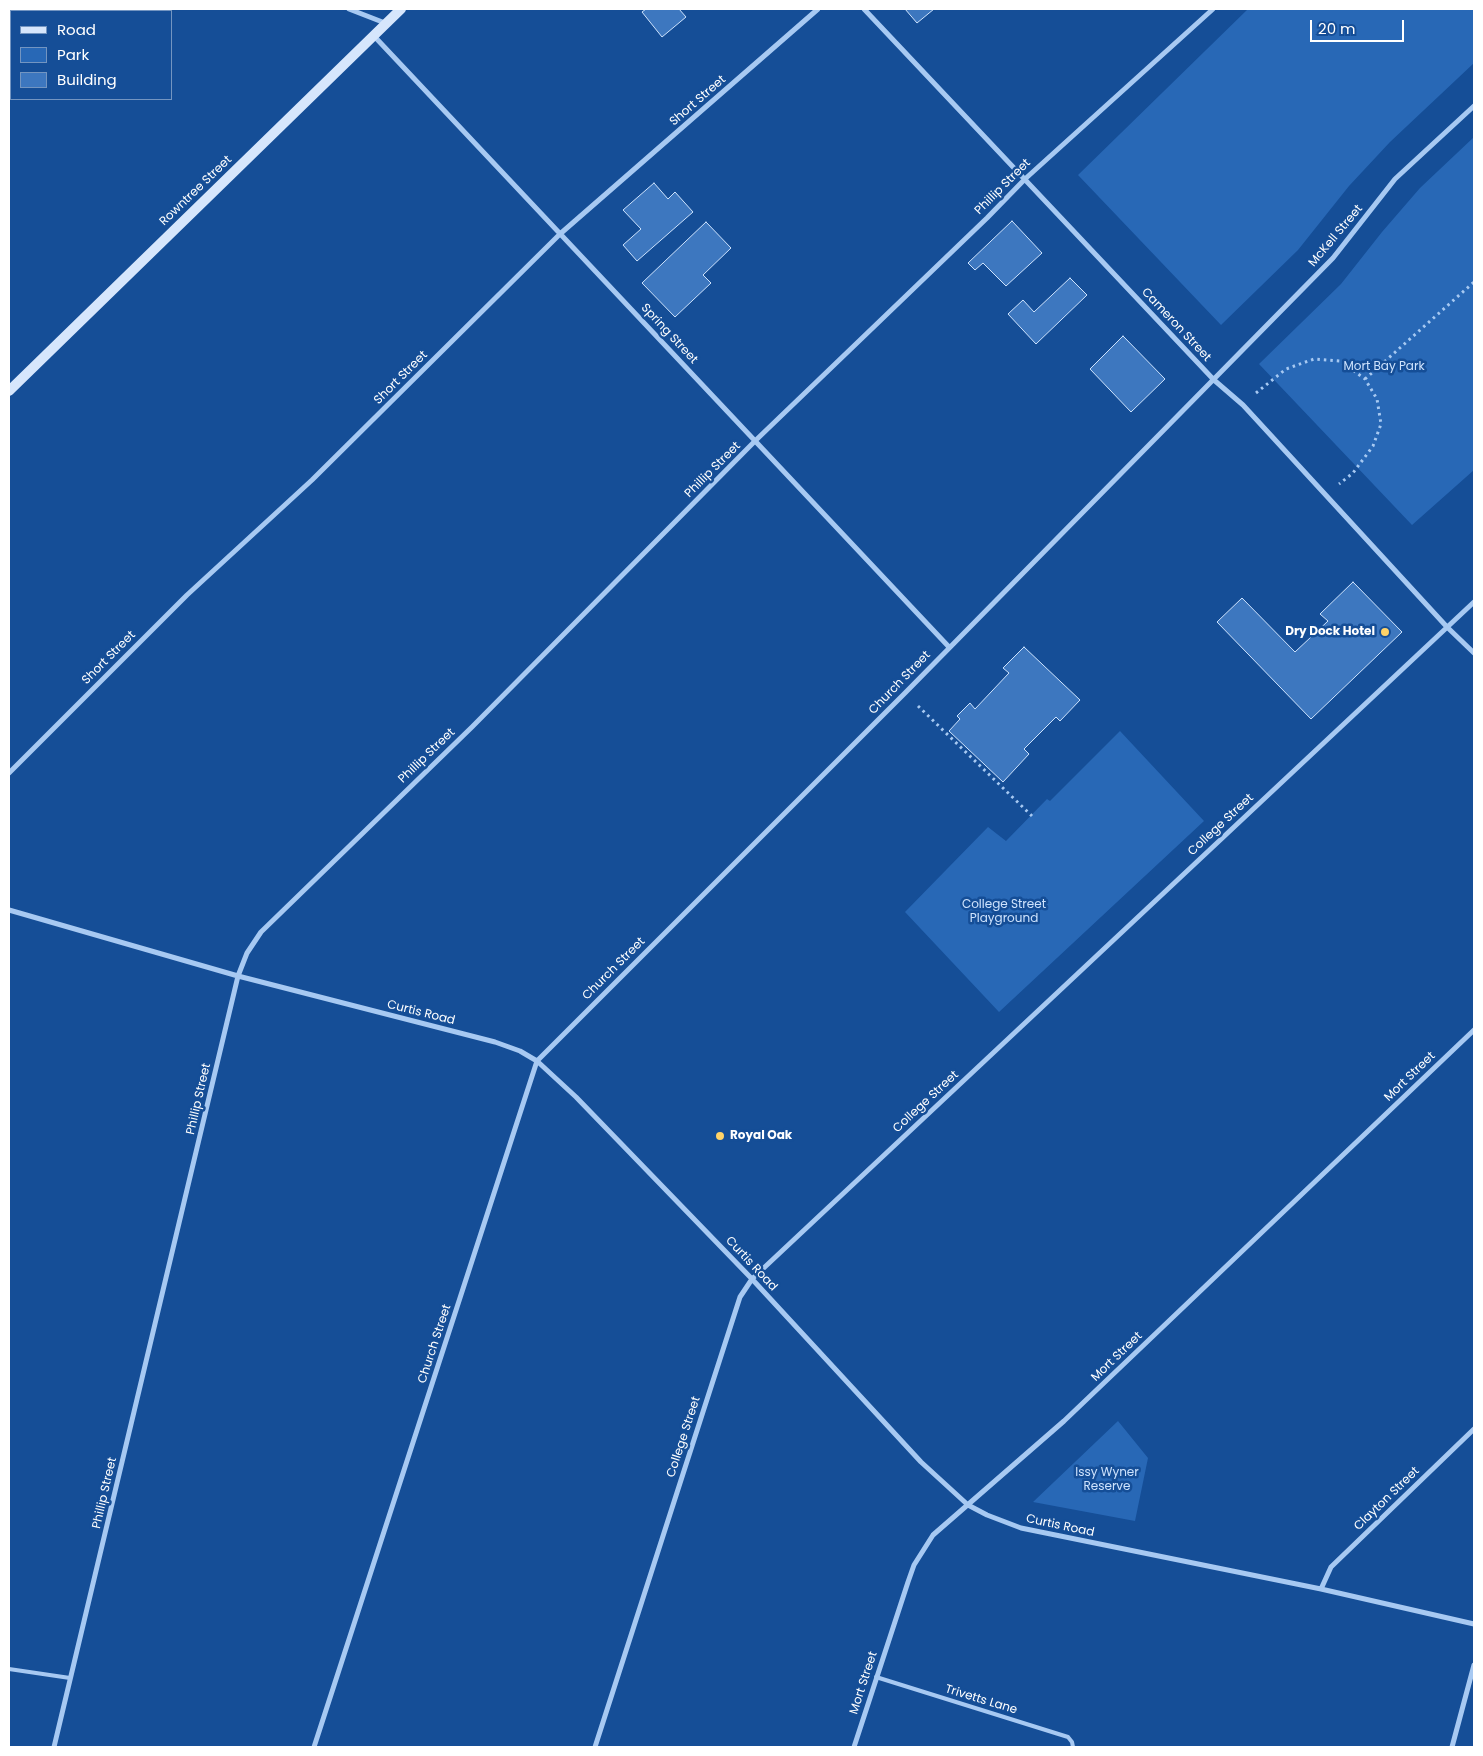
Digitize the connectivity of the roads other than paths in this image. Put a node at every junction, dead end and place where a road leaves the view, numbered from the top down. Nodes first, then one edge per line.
1 (349, 9) edge
2 (400, 9) edge
3 (818, 9) edge
4 (864, 9) edge
5 (1213, 9) edge
6 (386, 23) junction
7 (373, 35) junction
8 (1474, 106) edge
9 (1025, 178) junction
10 (560, 234) junction
11 (1214, 380) junction
12 (9, 391) edge
13 (755, 441) junction
14 (1474, 602) edge
15 (1447, 626) junction
16 (949, 647) junction
17 (1474, 653) edge
18 (9, 773) edge
19 (9, 910) edge
20 (238, 976) junction
21 (1474, 1030) edge
22 (537, 1061) junction
23 (752, 1279) junction
24 (1474, 1429) edge
25 (968, 1505) junction
26 (1321, 1589) junction
27 (1474, 1624) edge
28 (1474, 1665) edge
29 (9, 1669) edge
30 (876, 1677) junction
31 (70, 1678) junction
32 (54, 1747) edge
33 (314, 1747) edge
34 (595, 1747) edge
35 (854, 1747) edge
36 (1073, 1747) edge
37 (1452, 1747) edge

1 - 6 street
2 - 6 street, Rowntree Street
3 - 10 street, Short Street
4 - 9 street, Cameron Street
5 - 9 street, Phillip Street
6 - 7 street, Rowntree Street
7 - 10 street, Spring Street
7 - 12 street, Rowntree Street
8 - 11 street, McKell Street
9 - 11 street, Cameron Street
9 - 13 street, Phillip Street
10 - 13 street, Spring Street
10 - 18 street, Short Street
11 - 15 street, Cameron Street
11 - 16 street, Church Street
13 - 16 street, Spring Street
13 - 20 street, Phillip Street
14 - 15 street, College Street
15 - 17 street, Cameron Street
15 - 23 street, College Street
16 - 22 street, Church Street
19 - 20 street, Curtis Road
20 - 22 street, Curtis Road
20 - 31 street, Phillip Street
21 - 25 street, Mort Street
22 - 23 street, Curtis Road
22 - 33 street, Church Street
23 - 25 street, Curtis Road
23 - 34 street, College Street
24 - 26 street, Clayton Street
25 - 26 street, Curtis Road
25 - 30 street, Mort Street
26 - 27 street, Curtis Road
28 - 37 street
29 - 31 lane
30 - 35 street, Mort Street
30 - 36 lane, Trivetts Lane
31 - 32 street, Phillip Street

